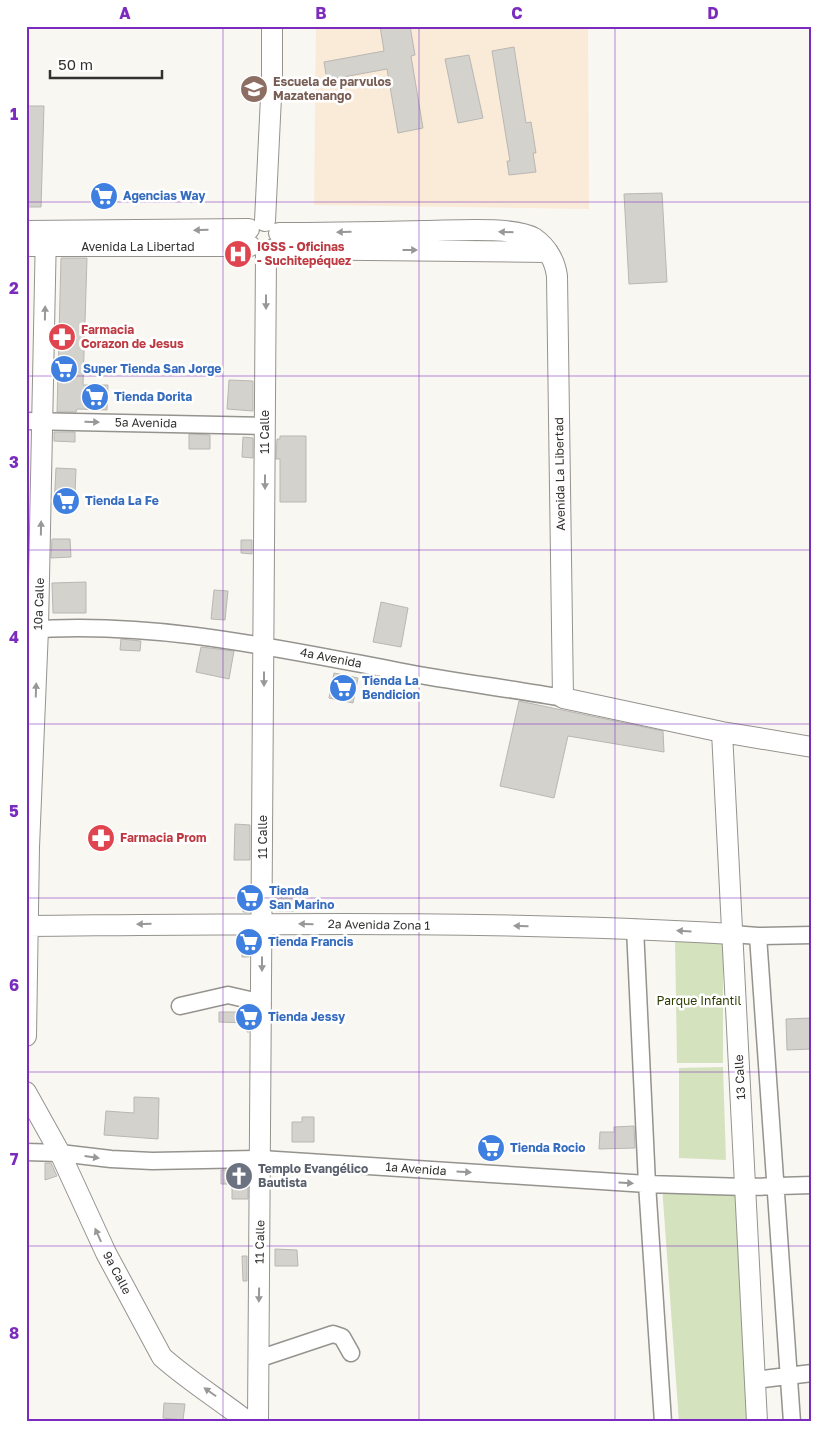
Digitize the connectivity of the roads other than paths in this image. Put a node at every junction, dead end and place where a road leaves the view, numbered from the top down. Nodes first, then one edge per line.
1 (272, 26) edge
2 (26, 231) edge
3 (264, 239) junction
4 (40, 241) edge
5 (35, 421) edge
6 (265, 426) junction
7 (32, 629) edge
8 (264, 645) junction
9 (562, 698) junction
10 (722, 732) junction
11 (812, 747) edge
12 (262, 923) junction
13 (27, 926) edge
14 (635, 928) junction
15 (732, 934) junction
16 (812, 935) edge
17 (758, 936) junction
18 (262, 1003) junction
19 (180, 1006) dead end
20 (26, 1036) edge
21 (26, 1092) edge
22 (26, 1152) edge
23 (60, 1153) junction
24 (261, 1159) junction
25 (647, 1184) junction
26 (776, 1185) junction
27 (812, 1185) edge
28 (745, 1187) junction
29 (351, 1353) dead end
30 (258, 1359) junction
31 (812, 1373) edge
32 (788, 1376) junction
33 (755, 1380) junction
34 (248, 1422) edge
35 (258, 1422) edge
36 (663, 1422) edge
37 (757, 1422) edge
38 (792, 1422) edge

1 - 3 street, 11 Calle
2 - 4 street, Avenida La Libertad
3 - 4 street, Avenida La Libertad
3 -> 6 street, 11 Calle
3 - 9 street, Avenida La Libertad
5 -> 4 street, 10a Calle
5 -> 6 street, 5a Avenida
7 -> 5 street, 10a Calle
6 -> 8 street, 11 Calle
7 - 8 street, 4a Avenida
13 -> 7 street, 10a Calle
8 - 9 street, 4a Avenida
8 -> 12 street, 11 Calle
9 - 10 street, 4a Avenida
10 - 11 street, 4a Avenida
10 - 15 street, 13 Calle
12 -> 13 street, 2a Avenida Zona 1
14 -> 12 street, 2a Avenida Zona 1
12 -> 18 street, 11 Calle
13 - 20 street, 10a Calle
15 -> 14 street, 2a Avenida Zona 1
14 - 25 street
15 - 17 street
15 - 28 street, 13 Calle
16 - 17 street
17 - 26 street
18 - 19 street
18 - 24 street, 11 Calle
21 - 23 street, 9a Calle
22 - 23 street, 1a Avenida
23 -> 24 street, 1a Avenida
34 -> 23 street, 9a Calle
24 -> 25 street, 1a Avenida
24 -> 30 street, 11 Calle
25 - 28 street, 1a Avenida
25 - 36 street
26 - 27 street, 1a Avenida
26 - 28 street, 1a Avenida
26 - 32 street
28 - 33 street, 13 Calle
29 - 30 street
30 - 35 street, 11 Calle
31 - 32 street
32 - 33 street
32 - 38 street
33 - 37 street, 13 Calle

